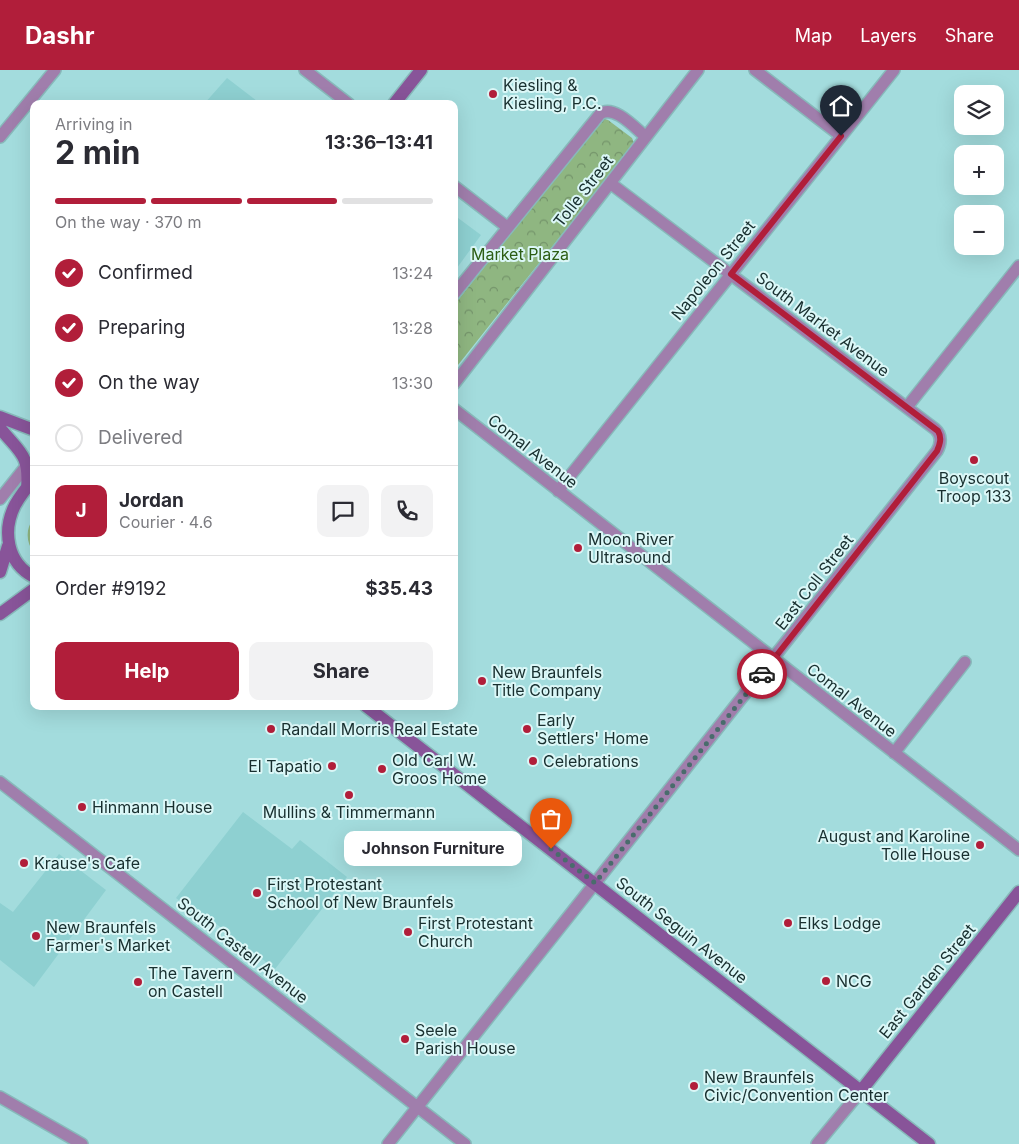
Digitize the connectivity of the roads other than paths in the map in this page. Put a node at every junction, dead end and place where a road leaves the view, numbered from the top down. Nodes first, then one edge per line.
1 (55, 70) edge
2 (305, 70) edge
3 (421, 70) edge
4 (698, 70) edge
5 (755, 70) edge
6 (894, 70) edge
7 (30, 100) edge
8 (30, 100) edge
9 (344, 100) edge
10 (397, 100) edge
11 (841, 136) junction
12 (0, 137) edge
13 (646, 137) junction
14 (610, 183) junction
15 (458, 189) edge
16 (507, 227) junction
17 (1019, 266) edge
18 (731, 274) junction
19 (458, 289) edge
20 (458, 379) edge
21 (907, 407) junction
22 (458, 411) edge
23 (0, 417) edge
24 (0, 428) edge
25 (30, 428) edge
26 (940, 439) joint
27 (27, 465) junction
28 (30, 484) edge
29 (558, 491) junction
30 (0, 499) edge
31 (8, 546) junction
32 (1, 569) edge
33 (30, 574) edge
34 (30, 594) edge
35 (0, 614) edge
36 (774, 660) junction
37 (965, 662) dead end
38 (371, 710) edge
39 (894, 753) junction
40 (0, 782) edge
41 (1019, 850) edge
42 (595, 883) junction
43 (1019, 892) edge
44 (860, 1092) junction
45 (0, 1097) edge
46 (418, 1107) junction
47 (82, 1144) edge
48 (388, 1144) edge
49 (465, 1144) edge
50 (817, 1144) edge
51 (929, 1144) edge

1 - 7 street
2 - 9 street
3 - 10 main road
4 - 13 street, Tolle Street
5 - 11 street
6 - 11 street, Napoleon Street
8 - 12 street
11 - 18 street, Napoleon Street
13 - 14 street, Tolle Street
13 - 16 street
14 - 18 street, South Market Avenue
14 - 20 street, Tolle Street
15 - 16 street
16 - 19 street
17 - 21 street
18 - 21 street, South Market Avenue
18 - 29 street, Napoleon Street
21 - 26 street, South Market Avenue
22 - 29 street, Comal Avenue
23 - 25 main road
24 - 27 main road
26 - 36 street, East Coll Street
27 - 28 main road
27 - 30 street
28 - 31 main road
29 - 36 street, Comal Avenue
31 - 32 main road
31 - 33 main road
34 - 35 main road
36 - 39 street, Comal Avenue
36 - 42 street, East Coll Street
37 - 39 street
38 - 42 main road, South Seguin Avenue
39 - 41 street, Comal Avenue
40 - 46 street, South Castell Avenue
42 - 44 main road, South Seguin Avenue
42 - 46 street, East Coll Street
43 - 44 main road, East Garden Street
44 - 50 street
44 - 51 main road, South Seguin Avenue
45 - 47 street
46 - 48 street, East Coll Street
46 - 49 street, South Castell Avenue

